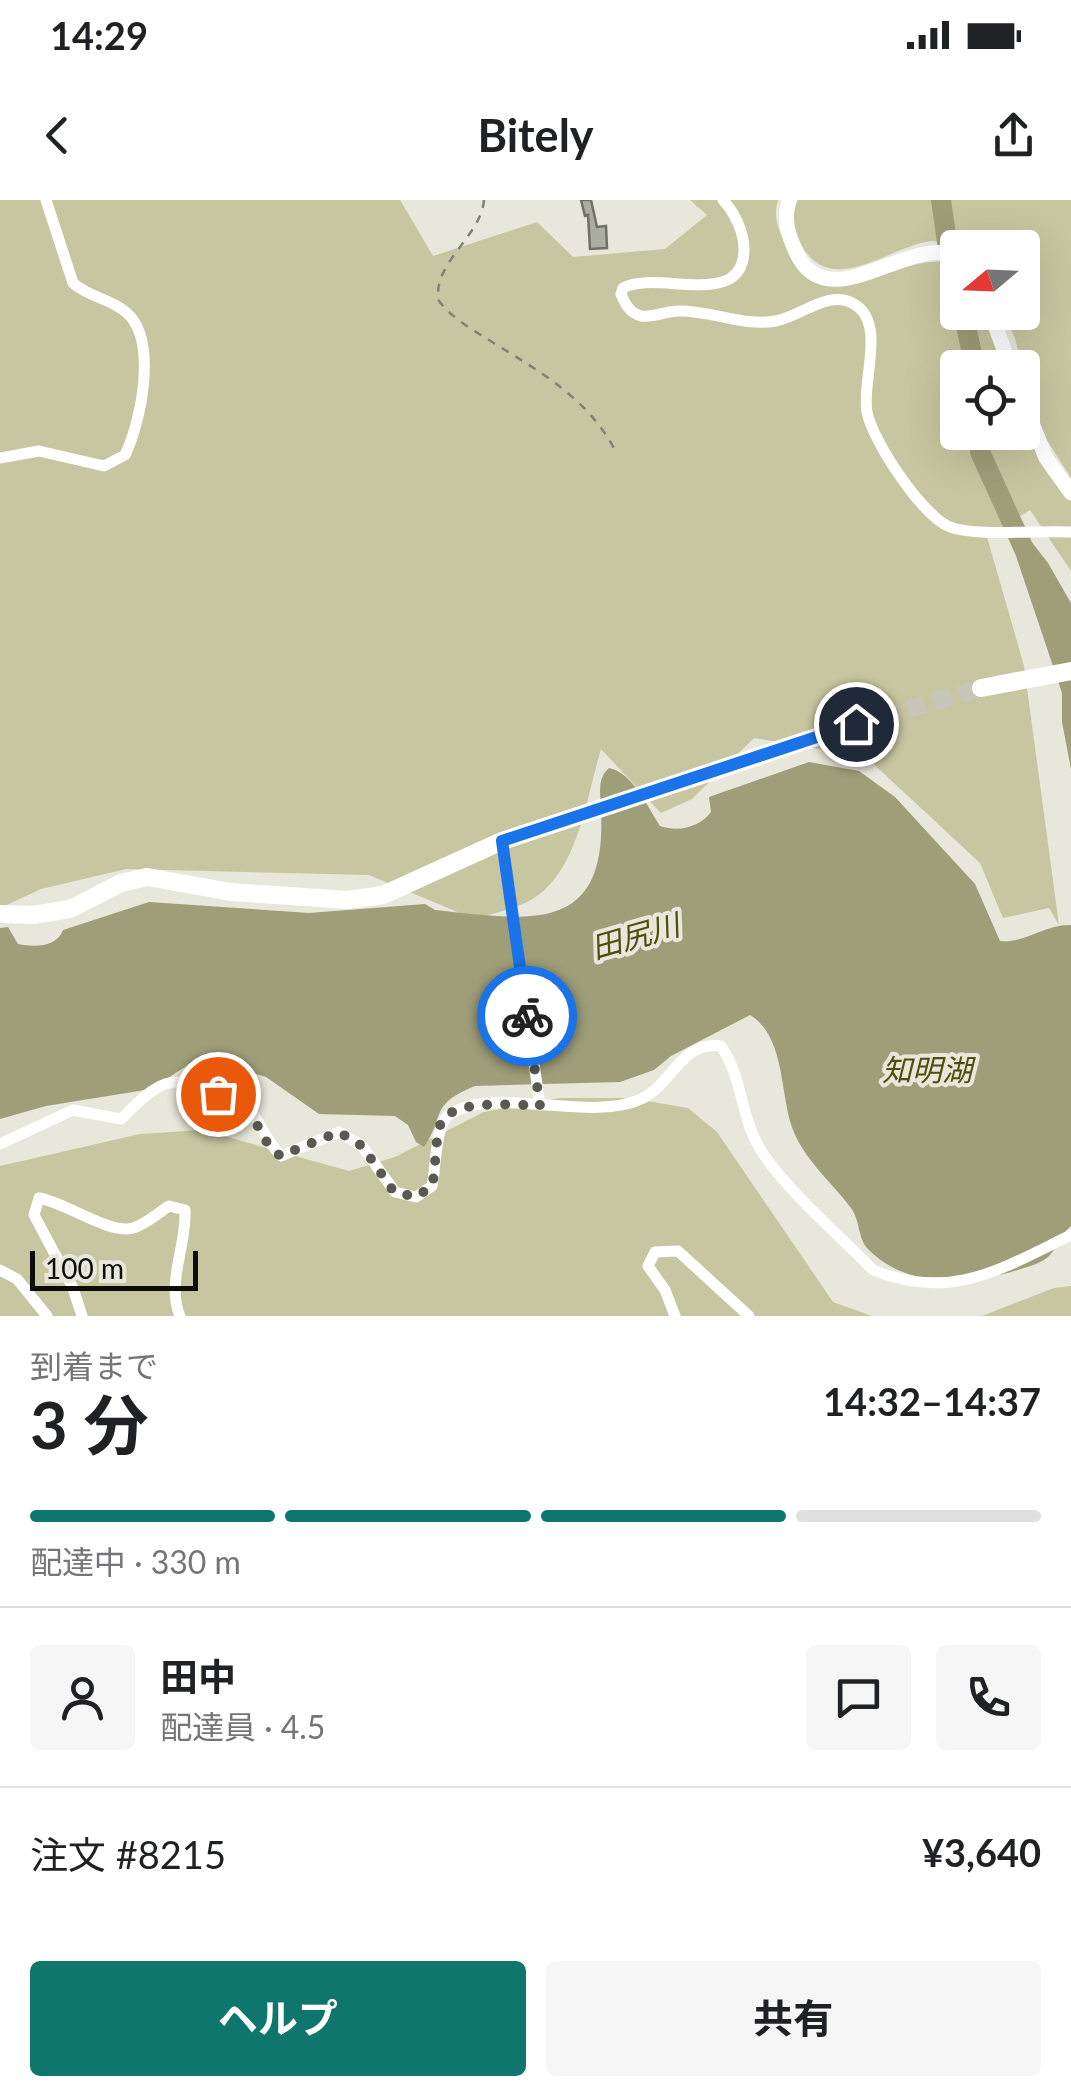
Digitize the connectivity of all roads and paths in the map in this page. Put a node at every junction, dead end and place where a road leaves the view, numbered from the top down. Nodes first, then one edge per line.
1 (46, 200) edge
2 (484, 200) edge
3 (723, 200) edge
4 (789, 200) edge
5 (940, 254) edge
6 (1040, 443) edge
7 (617, 454) dead end
8 (0, 458) edge
9 (1071, 492) edge
10 (1069, 532) edge
11 (1071, 670) edge
12 (981, 688) tunnel mouth
13 (856, 724) tunnel mouth
14 (502, 841) junction
15 (0, 914) edge
16 (540, 1106) junction
17 (0, 1144) edge
18 (1071, 1236) edge
19 (0, 1270) edge
20 (47, 1316) edge
21 (82, 1316) edge
22 (180, 1316) edge
23 (675, 1316) edge
24 (750, 1316) edge

1 - 8 street
2 - 7 path
3 - 10 street
4 - 5 street
6 - 9 street
11 - 12 main road
13 - 14 main road
14 - 15 main road
14 - 16 street
16 - 17 street
16 - 18 street
19 - 20 street
21 - 22 street
23 - 24 street

